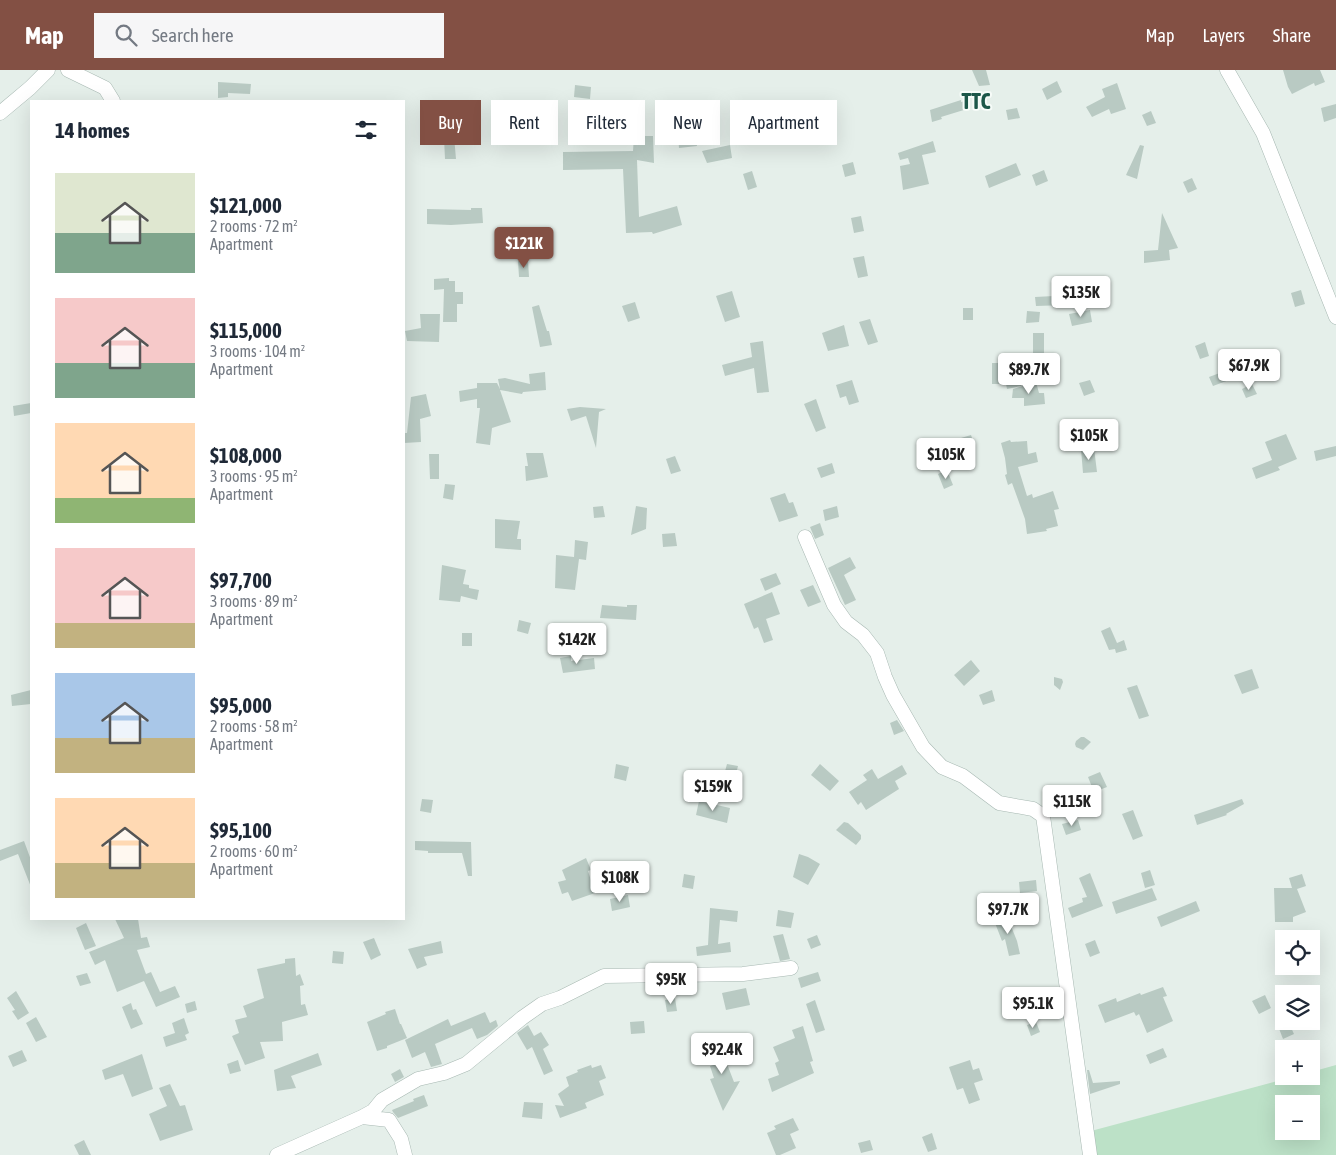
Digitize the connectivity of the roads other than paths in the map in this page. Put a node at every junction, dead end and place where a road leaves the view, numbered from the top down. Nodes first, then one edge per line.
1 (48, 70) edge
2 (68, 70) edge
3 (1227, 70) edge
4 (113, 100) edge
5 (0, 114) edge
6 (1336, 317) edge
7 (805, 538) dead end
8 (791, 968) dead end
9 (362, 1117) junction
10 (277, 1155) edge
11 (404, 1155) edge
12 (1090, 1155) edge

1 - 5 street
2 - 4 street
3 - 6 street
7 - 12 street
8 - 9 street
9 - 10 street
9 - 11 street

